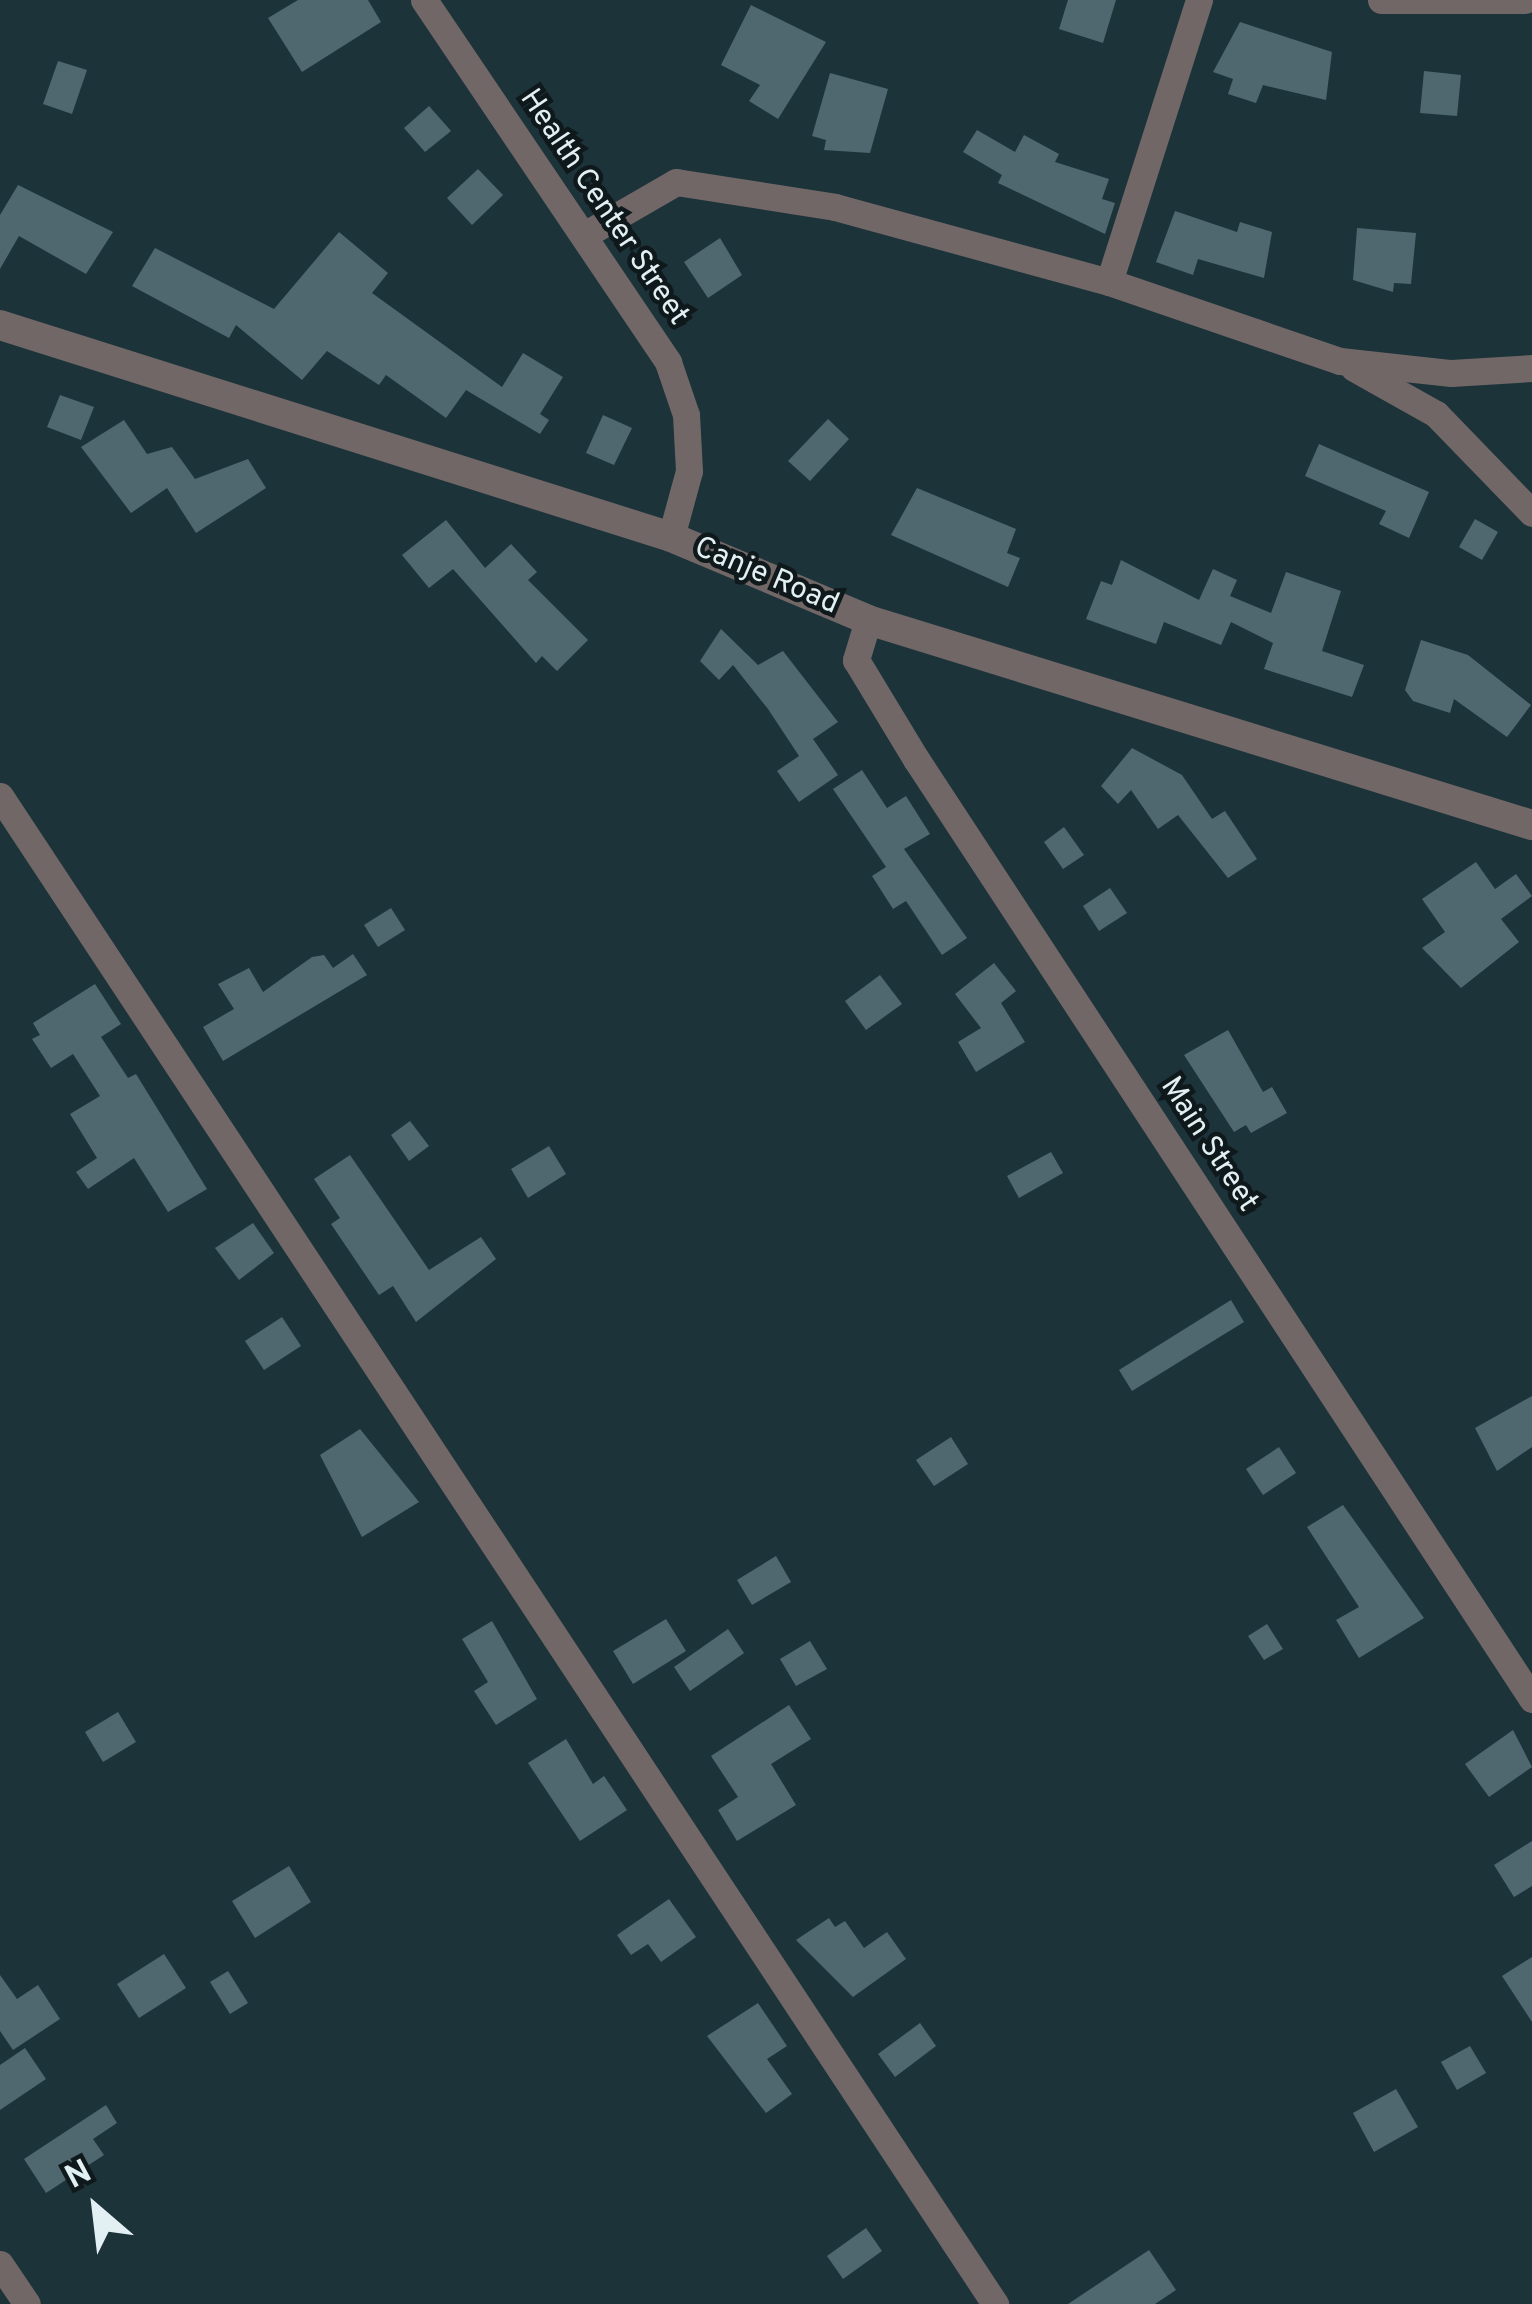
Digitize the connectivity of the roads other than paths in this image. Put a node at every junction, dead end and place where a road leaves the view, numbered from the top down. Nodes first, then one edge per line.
1 (424, 0) edge
2 (1199, 0) edge
3 (1381, 0) edge
4 (1525, 0) edge
5 (586, 234) junction
6 (1109, 282) junction
7 (0, 325) edge
8 (1340, 361) junction
9 (1532, 368) edge
10 (1532, 512) edge
11 (671, 537) junction
12 (868, 620) junction
13 (0, 796) edge
14 (1532, 825) edge
15 (1532, 1699) edge
16 (0, 2264) edge
17 (27, 2304) edge
18 (994, 2304) edge

1 - 5 street, Health Center Street
2 - 6 street
3 - 4 street
5 - 6 street
5 - 11 street, Health Center Street
6 - 8 street
7 - 11 street, Canje Road
8 - 9 street
8 - 10 street
11 - 12 street, Canje Road
12 - 14 street, Canje Road
12 - 15 street, Main Street
13 - 18 street
16 - 17 street

